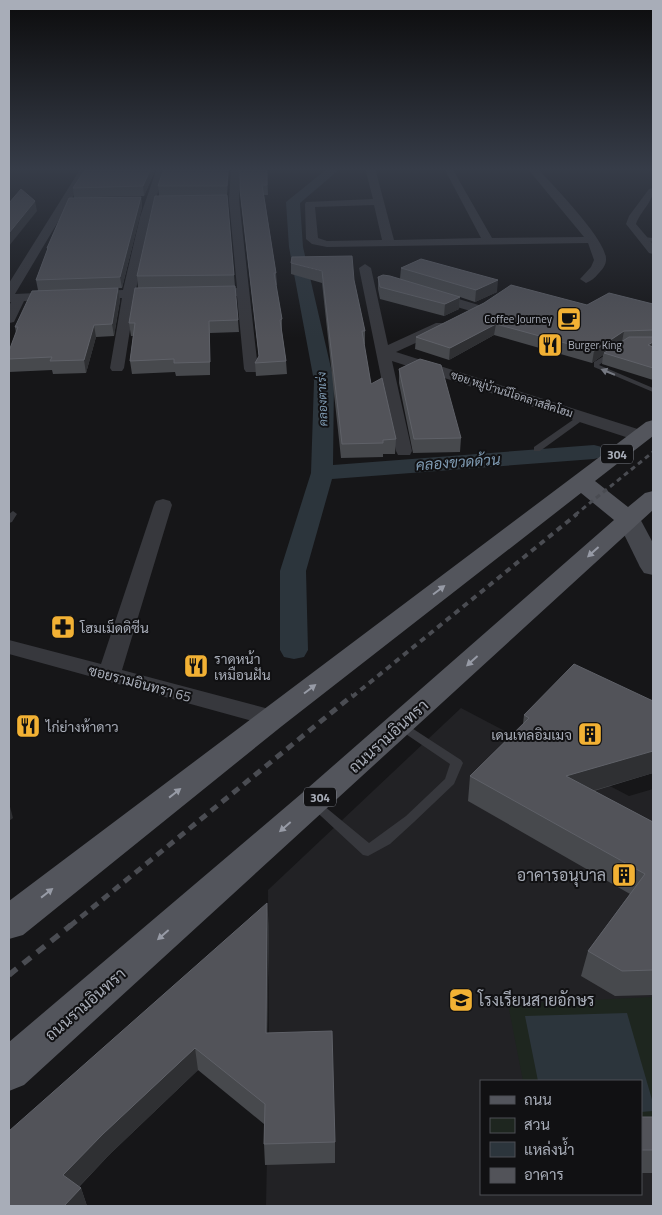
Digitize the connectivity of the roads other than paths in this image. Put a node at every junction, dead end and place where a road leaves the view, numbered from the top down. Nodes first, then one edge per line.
1 (54, 225) edge
2 (140, 225) edge
3 (236, 225) edge
4 (310, 225) edge
5 (384, 225) edge
6 (479, 225) edge
7 (578, 225) edge
8 (632, 225) edge
9 (648, 239) edge
10 (489, 242) junction
11 (389, 244) junction
12 (595, 245) junction
13 (653, 251) edge
14 (371, 276) dead end
15 (586, 279) dead end
16 (243, 292) junction
17 (420, 292) edge
18 (177, 293) edge
19 (196, 293) edge
20 (129, 294) junction
21 (12, 296) edge
22 (494, 300) edge
23 (477, 309) junction
24 (9, 319) edge
25 (618, 350) edge
26 (383, 353) junction
27 (117, 368) dead end
28 (251, 368) dead end
29 (653, 390) edge
30 (583, 417) junction
31 (647, 431) edge
32 (537, 449) dead end
33 (404, 451) dead end
34 (582, 482) junction
35 (163, 505) dead end
36 (641, 509) edge
37 (653, 567) edge
38 (9, 647) edge
39 (109, 674) junction
40 (271, 718) junction
41 (400, 725) junction
42 (313, 803) junction
43 (9, 923) edge
44 (9, 1070) edge

1 - 21 street
2 - 20 street
3 - 16 street
4 - 11 street
5 - 11 street
6 - 10 street
7 - 12 street
8 - 9 street
9 - 13 street
10 - 11 street
10 - 12 street
12 - 15 street
14 - 26 street
16 - 19 street
16 - 28 street
17 - 23 street
18 - 20 street
20 - 21 street
20 - 27 street
21 - 24 street
22 - 23 street
23 - 26 street
29 -> 25 lane
26 - 30 street, ซอย หมู่บ้านนีโอคลาสสิคโฮม
26 - 33 street
30 - 31 street, ซอย หมู่บ้านนีโอคลาสสิคโฮม
30 - 32 lane
31 - 34 main road, 304
34 - 36 main road
40 -> 34 main road, 304
35 - 39 street
36 - 37 street
36 -> 41 main road, ถนนรามอินทรา / 304
38 - 39 street, ซอยรามอินทรา 65
39 - 40 street, ซอยรามอินทรา 65
43 -> 40 main road, 304
41 - 42 main road, ถนนรามอินทรา / 304
41 - 42 lane
42 -> 44 main road, ถนนรามอินทรา / 304

